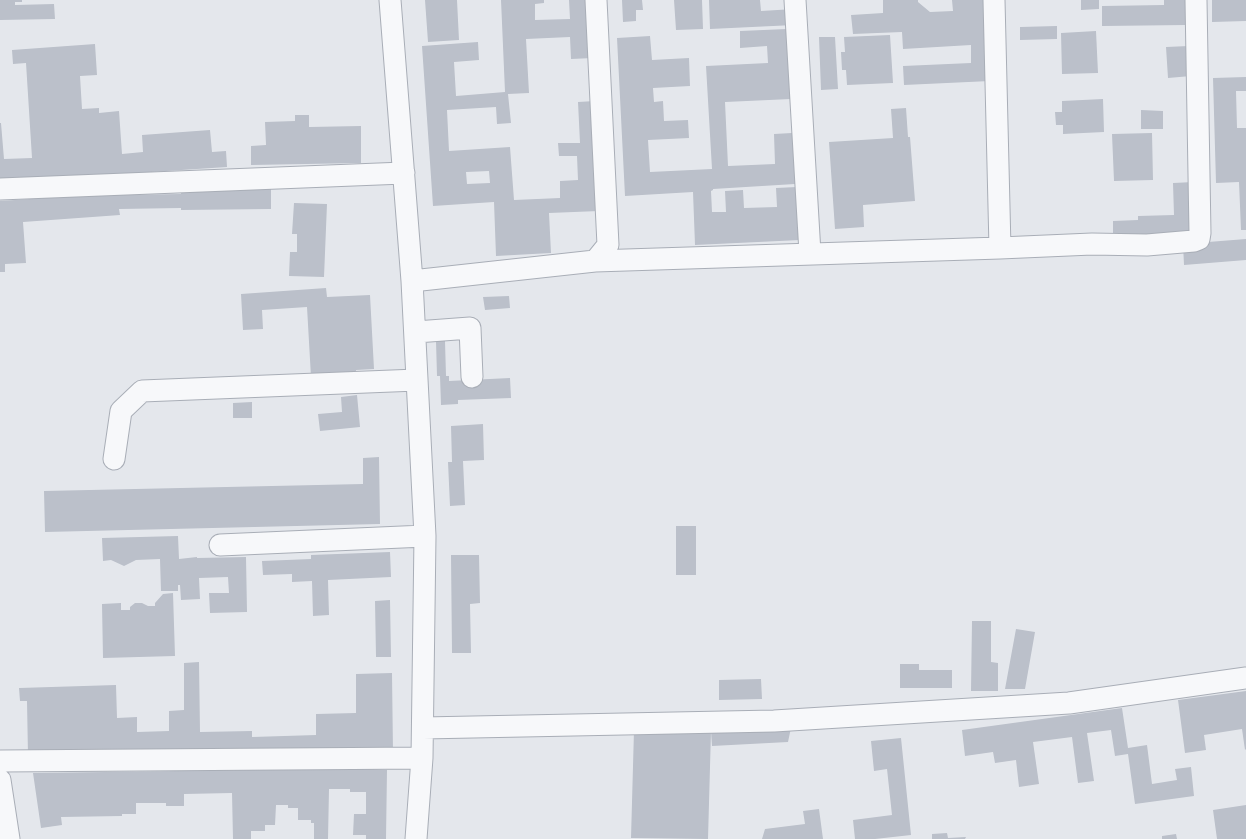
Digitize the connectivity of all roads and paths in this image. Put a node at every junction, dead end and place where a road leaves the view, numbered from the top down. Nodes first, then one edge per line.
1 (390, 0) edge
2 (596, 0) edge
3 (795, 0) edge
4 (994, 0) edge
5 (1196, 0) edge
6 (404, 173) junction
7 (0, 189) edge
8 (1000, 248) junction
9 (810, 254) junction
10 (595, 261) junction
11 (412, 281) junction
12 (416, 332) junction
13 (472, 377) dead end
14 (417, 380) junction
15 (114, 459) dead end
16 (425, 536) junction
17 (220, 545) dead end
18 (1246, 678) edge
19 (423, 728) junction
20 (422, 758) junction
21 (0, 761) edge
22 (0, 780) edge
23 (9, 839) edge
24 (416, 839) edge

1 - 6 street
2 - 10 street
3 - 9 street
4 - 8 street
5 - 8 street
6 - 7 street
6 - 11 street
8 - 9 street
9 - 10 street
10 - 11 street
11 - 12 street
12 - 13 street
12 - 14 street
14 - 15 street
14 - 16 street
16 - 17 street
16 - 19 street
18 - 19 street
19 - 20 street
20 - 21 street
20 - 24 street
22 - 23 street

